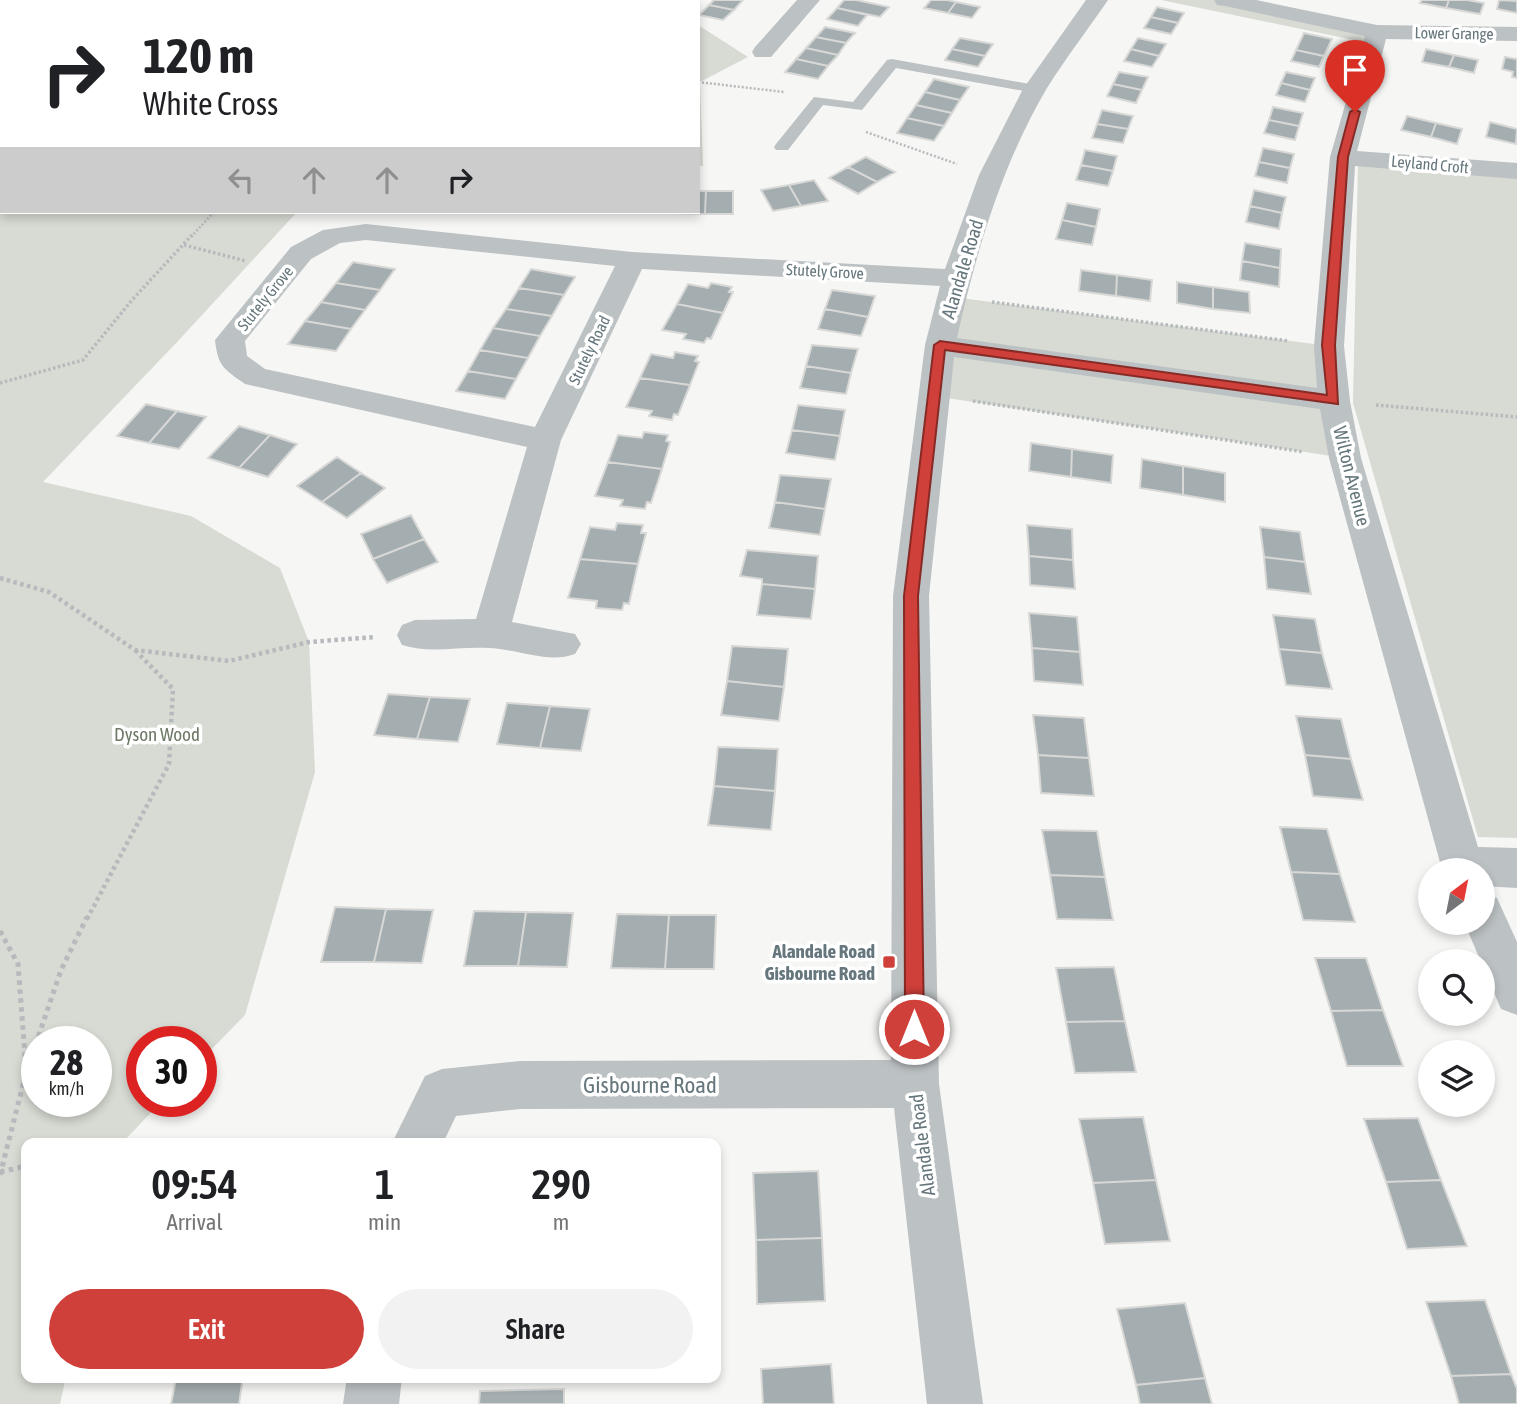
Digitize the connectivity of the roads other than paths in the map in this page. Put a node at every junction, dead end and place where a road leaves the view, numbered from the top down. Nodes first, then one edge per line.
1 (809, 0) edge
2 (1097, 0) edge
3 (1226, 0) edge
4 (1377, 32) junction
5 (1517, 34) edge
6 (763, 43) dead end
7 (1035, 89) junction
8 (782, 148) dead end
9 (1343, 157) junction
10 (1517, 171) edge
11 (632, 260) junction
12 (955, 287) junction
13 (940, 345) junction
14 (1334, 401) junction
15 (545, 440) junction
16 (490, 633) junction
17 (415, 635) road end
18 (562, 644) dead end
19 (1460, 858) edge
20 (1495, 868) edge
21 (1517, 868) edge
22 (1492, 935) edge
23 (1517, 993) edge
24 (915, 1083) junction
25 (420, 1138) edge
26 (374, 1383) edge
27 (371, 1404) edge
28 (955, 1404) edge

1 - 6 street
2 - 7 street, Alandale Road
3 - 4 street, Lower Grange
4 - 5 street, Lower Grange
4 - 9 street, Wilton Avenue
7 - 8 lane
7 - 12 street, Alandale Road
9 - 10 street, Leyland Croft
9 - 14 street, Wilton Avenue
11 - 12 street, Stutely Grove
11 - 15 street, Stutely Road
11 - 15 street, Stutely Grove
12 - 13 street, Alandale Road
13 - 14 street
13 - 24 street, Alandale Road
14 - 19 street, Wilton Avenue
15 - 16 street
16 - 17 street
16 - 18 street
20 - 21 street
22 - 23 street
24 - 25 street, Gisbourne Road
24 - 28 street, Alandale Road
26 - 27 street

